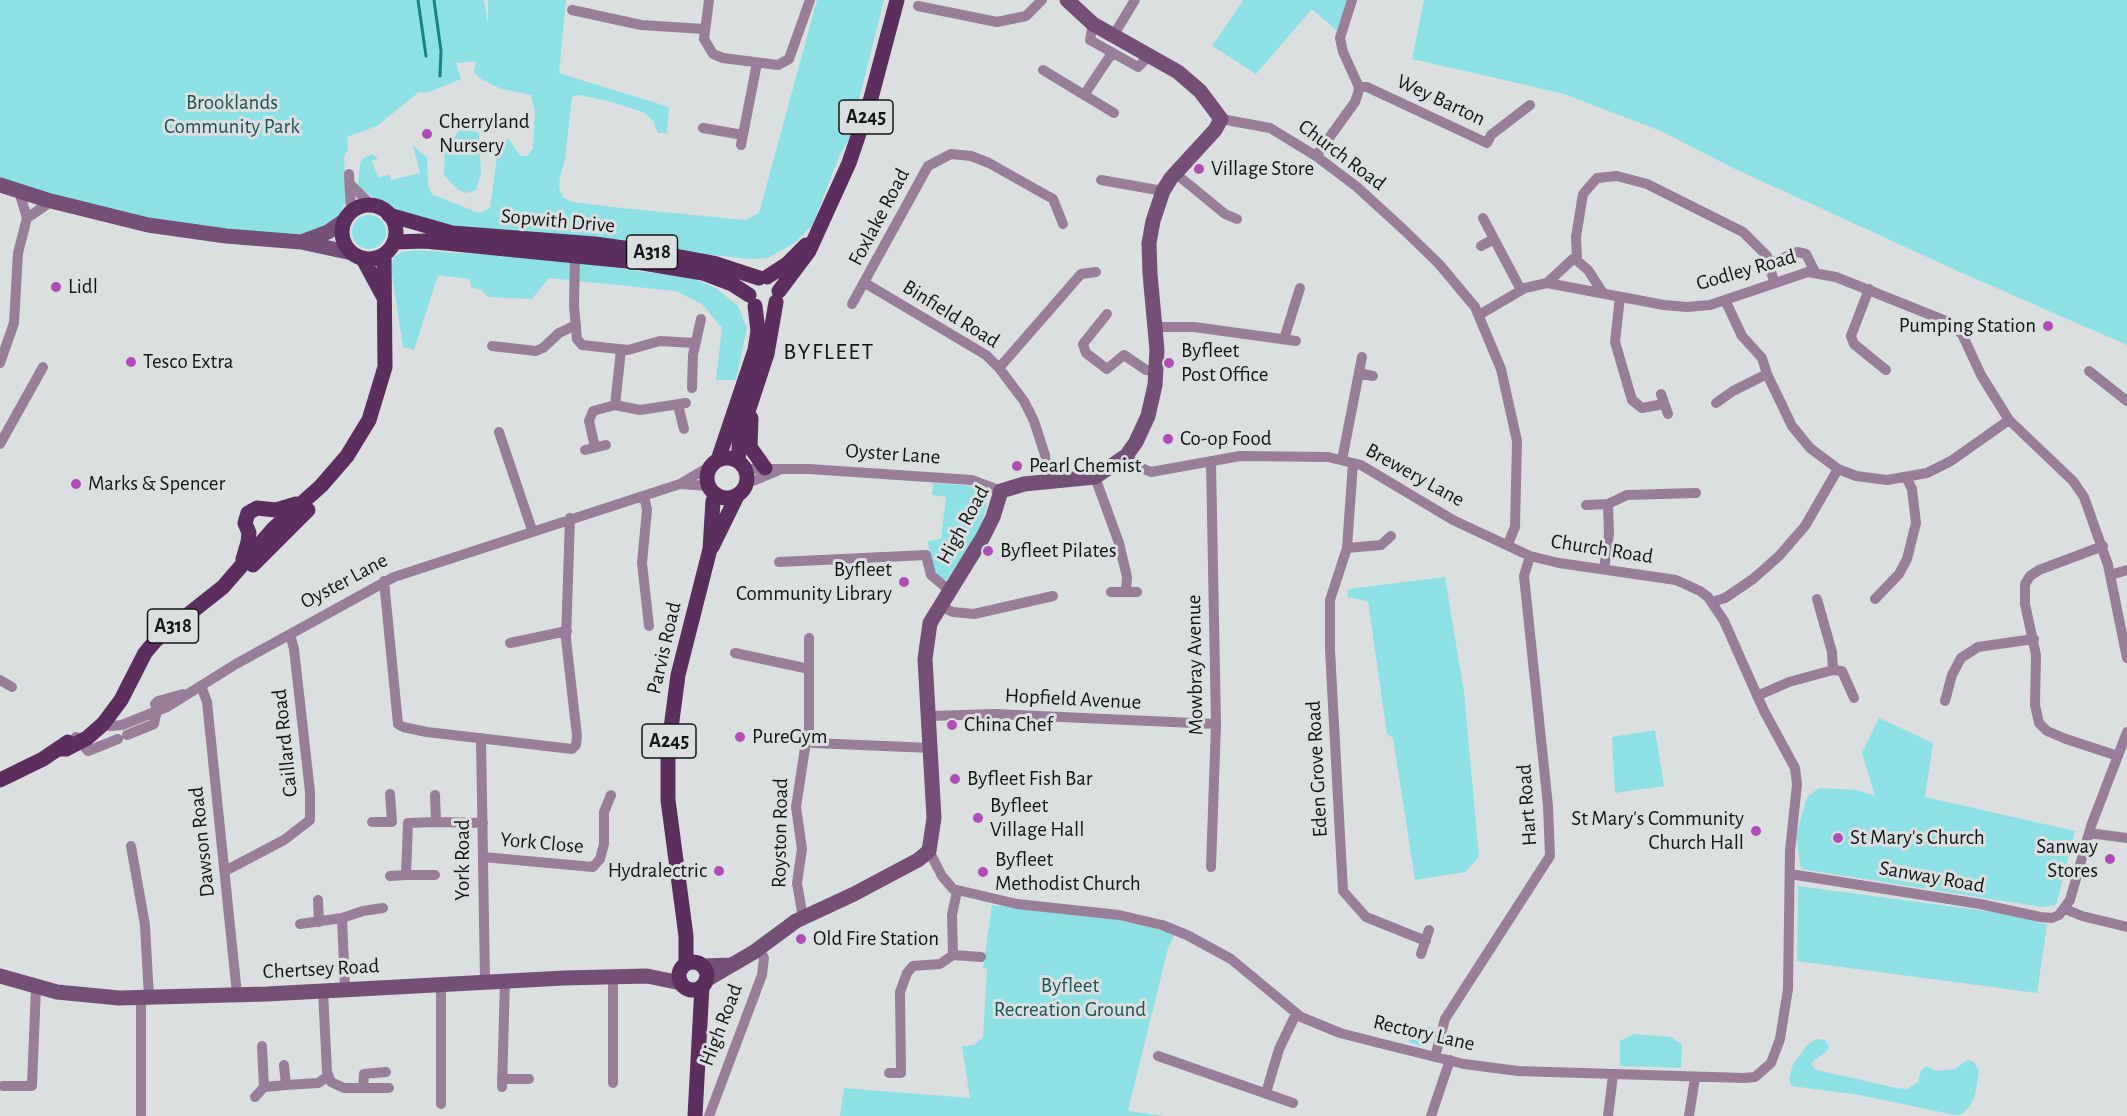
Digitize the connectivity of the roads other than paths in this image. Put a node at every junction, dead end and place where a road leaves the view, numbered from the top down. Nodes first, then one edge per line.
1 (709, 0) edge
2 (810, 0) edge
3 (897, 0) edge
4 (1042, 0) edge
5 (1067, 0) edge
6 (1135, 0) edge
7 (1352, 0) edge
8 (918, 6) dead end
9 (572, 10) dead end
10 (1094, 24) junction
11 (704, 29) junction
12 (1113, 36) junction
13 (1112, 53) junction
14 (1150, 55) junction
15 (757, 63) junction
16 (1043, 70) dead end
17 (1359, 87) junction
18 (1084, 95) junction
19 (1530, 105) dead end
20 (1114, 113) dead end
21 (1221, 119) junction
22 (703, 128) dead end
23 (1316, 156) junction
24 (1175, 173) junction
25 (1101, 180) dead end
26 (0, 185) edge
27 (1163, 191) junction
28 (22, 193) junction
29 (47, 201) junction
30 (371, 205) junction
31 (390, 215) junction
32 (348, 216) junction
33 (27, 218) junction
34 (1483, 218) dead end
35 (1237, 219) dead end
36 (1063, 224) dead end
37 (819, 228) junction
38 (1494, 239) junction
39 (301, 242) junction
40 (394, 242) junction
41 (1481, 246) dead end
42 (384, 255) junction
43 (575, 255) junction
44 (357, 256) junction
45 (1577, 259) junction
46 (1769, 264) junction
47 (1096, 272) dead end
48 (1815, 272) junction
49 (763, 278) junction
50 (1774, 282) junction
51 (865, 283) junction
52 (1547, 283) junction
53 (1300, 288) dead end
54 (1869, 289) junction
55 (1521, 290) junction
56 (1603, 293) junction
57 (383, 296) junction
58 (778, 297) junction
59 (1620, 297) junction
60 (752, 300) junction
61 (1725, 300) junction
62 (852, 304) dead end
63 (1107, 314) dead end
64 (1479, 315) junction
65 (701, 319) dead end
66 (576, 325) junction
67 (1155, 327) junction
68 (1284, 339) junction
69 (1296, 341) dead end
70 (695, 343) junction
71 (492, 346) dead end
72 (621, 350) junction
73 (1362, 357) dead end
74 (0, 363) edge
75 (1883, 363) dead end
76 (43, 367) dead end
77 (999, 368) junction
78 (1156, 371) junction
79 (2089, 371) dead end
80 (1359, 373) junction
81 (1767, 374) junction
82 (1373, 376) dead end
83 (692, 388) dead end
84 (2127, 400) edge
85 (752, 403) junction
86 (1716, 403) dead end
87 (1664, 404) dead end
88 (615, 405) junction
89 (2009, 420) junction
90 (684, 429) dead end
91 (499, 432) dead end
92 (0, 444) edge
93 (595, 447) dead end
94 (1126, 456) junction
95 (1348, 461) junction
96 (1211, 462) junction
97 (715, 463) junction
98 (772, 469) junction
99 (1839, 469) junction
100 (1095, 477) junction
101 (741, 478) junction
102 (1907, 478) junction
103 (1047, 483) junction
104 (680, 484) junction
105 (321, 486) junction
106 (713, 491) junction
107 (1001, 491) junction
108 (1696, 493) dead end
109 (644, 496) junction
110 (309, 497) junction
111 (1608, 504) junction
112 (1587, 505) dead end
113 (267, 510) junction
114 (570, 519) junction
115 (532, 530) junction
116 (270, 532) junction
117 (249, 533) junction
118 (1391, 536) dead end
119 (1508, 544) junction
120 (2103, 546) junction
121 (1347, 548) junction
122 (711, 549) junction
123 (1530, 556) junction
124 (779, 562) dead end
125 (1604, 569) junction
126 (2127, 570) edge
127 (2110, 575) junction
128 (228, 581) junction
129 (384, 582) junction
130 (950, 591) junction
131 (1111, 592) dead end
132 (1053, 596) dead end
133 (1816, 598) dead end
134 (1875, 599) dead end
135 (1712, 602) junction
136 (940, 606) junction
137 (649, 626) dead end
138 (567, 631) junction
139 (290, 634) junction
140 (809, 638) dead end
141 (2034, 639) junction
142 (510, 643) dead end
143 (735, 653) dead end
144 (2127, 658) edge
145 (810, 669) junction
146 (1833, 670) junction
147 (132, 674) junction
148 (0, 680) edge
149 (201, 686) junction
150 (12, 687) dead end
151 (1756, 696) junction
152 (1854, 698) dead end
153 (1945, 701) dead end
154 (157, 710) junction
155 (928, 716) junction
156 (103, 724) junction
157 (1216, 724) junction
158 (2127, 732) edge
159 (81, 736) junction
160 (481, 738) junction
161 (931, 747) junction
162 (805, 748) dead end
163 (2118, 756) junction
164 (0, 780) edge
165 (390, 794) dead end
166 (435, 795) dead end
167 (611, 795) dead end
168 (372, 822) dead end
169 (392, 822) junction
170 (436, 822) junction
171 (408, 823) junction
172 (483, 823) junction
173 (2089, 833) junction
174 (2127, 838) edge
175 (131, 846) dead end
176 (929, 851) junction
177 (483, 857) junction
178 (1211, 867) dead end
179 (225, 871) junction
180 (1790, 874) junction
181 (406, 875) junction
182 (435, 875) dead end
183 (390, 876) dead end
184 (957, 891) junction
185 (318, 900) dead end
186 (383, 908) dead end
187 (2065, 909) junction
188 (342, 918) junction
189 (803, 918) junction
190 (319, 922) junction
191 (300, 924) dead end
192 (2127, 927) edge
193 (759, 949) junction
194 (1421, 954) dead end
195 (953, 956) junction
196 (981, 957) dead end
197 (693, 975) junction
198 (0, 976) edge
199 (613, 978) junction
200 (505, 980) junction
201 (485, 981) junction
202 (441, 982) junction
203 (36, 987) junction
204 (345, 989) junction
205 (323, 991) junction
206 (237, 994) junction
207 (145, 998) junction
208 (1296, 1014) junction
209 (262, 1046) dead end
210 (1158, 1056) dead end
211 (1435, 1057) junction
212 (1450, 1060) junction
213 (284, 1065) dead end
214 (386, 1072) dead end
215 (889, 1073) dead end
216 (1613, 1075) junction
217 (327, 1077) junction
218 (1695, 1078) junction
219 (529, 1079) dead end
220 (614, 1083) dead end
221 (286, 1085) junction
222 (3, 1086) dead end
223 (264, 1087) junction
224 (363, 1088) junction
225 (389, 1088) dead end
226 (1266, 1093) junction
227 (255, 1097) dead end
228 (438, 1098) dead end
229 (1293, 1103) dead end
230 (141, 1116) edge
231 (695, 1116) edge
232 (709, 1116) edge
233 (1431, 1116) edge
234 (1608, 1116) edge
235 (1689, 1116) edge

1 - 11 street
2 - 15 street
3 - 37 main road, A245
4 - 8 street
5 - 10 street
6 - 12 street
7 - 17 street
9 - 11 street
10 - 12 street
10 - 13 street
11 - 15 street
12 - 14 street
13 - 14 street
13 - 18 street
14 - 21 street
15 - 22 street
16 - 18 street
17 - 19 street, Wey Barton
17 - 23 street
18 - 20 street
21 - 23 street, Church Road
21 - 24 street, High Road
23 - 64 street, Church Road
24 - 27 street, High Road
24 - 35 street
25 - 27 street
26 - 28 street
27 - 67 street, High Road
28 - 29 street
28 - 33 street
29 - 33 street
29 - 39 street
30 - 31 main road, Sopwith Drive / A318
30 - 32 main road
30 - 32 street, Sopwith Drive
31 - 40 main road
31 - 49 main road, Sopwith Drive / A318
32 - 39 street
32 - 44 main road, Sopwith Drive / A318
33 - 74 street
34 - 38 street
36 - 51 street, Foxlake Road
37 - 49 main road, A245
37 - 58 main road, A245
38 - 41 street
38 - 55 street
39 - 44 street
40 - 42 main road
40 - 43 main road, Sopwith Drive / A318
42 - 44 main road
42 - 57 main road, A318
43 - 60 main road, Sopwith Drive / A318
43 - 66 street
44 - 57 main road, A318
45 - 46 street
45 - 52 street
45 - 56 street
46 - 48 street
46 - 50 street
47 - 77 street
48 - 50 street, Godley Road
48 - 54 street, Godley Road
49 - 58 main road
49 - 60 main road, A245
50 - 61 street, Godley Road
51 - 62 street, Foxlake Road
51 - 77 street, Binfield Road
52 - 55 street, Godley Road
52 - 56 street, Godley Road
53 - 68 street
54 - 75 street
54 - 89 street, Godley Road
55 - 64 street, Godley Road
56 - 59 street, Godley Road
57 - 105 main road, A318
58 - 60 main road
58 - 85 main road, Parvis Road / A245
59 - 61 street, Godley Road
59 - 87 street
60 - 97 main road, A245
61 - 81 street
63 - 78 street
64 - 119 street, Church Road
65 - 70 street
66 - 71 street
66 - 72 street
67 - 68 street
67 - 78 street, High Road
68 - 69 street
70 - 72 street
70 - 83 street
72 - 88 street
73 - 80 street, Eden Grove Road
76 - 92 street
77 - 103 street, Binfield Road
78 - 94 street, High Road
79 - 84 street
80 - 82 street
80 - 95 street, Eden Grove Road
81 - 86 street
81 - 99 street
85 - 98 main road, A245
85 - 101 main road, Parvis Road / A245
88 - 90 street
88 - 93 street
89 - 102 street
89 - 120 street, Godley Road
91 - 115 street
94 - 96 street, Brewery Lane
94 - 100 street, High Road
95 - 96 street, Brewery Lane
95 - 119 street, Brewery Lane
95 - 121 street, Eden Grove Road
96 - 157 street, Mowbray Avenue
97 - 101 main road
97 - 104 street, Oyster Lane
97 - 106 main road, A245
98 - 101 street, Oyster Lane
98 - 107 street, Oyster Lane
99 - 102 street
99 - 135 street
100 - 103 street, High Road
100 - 131 street
101 - 106 main road
101 - 122 main road, Parvis Road / A245
102 - 134 street
103 - 107 street, High Road
104 - 106 street, Oyster Lane
104 - 109 street, Oyster Lane
105 - 110 main road, A318
105 - 128 main road, A318
106 - 122 main road, Parvis Road / A245
107 - 130 street, High Road
108 - 111 street
109 - 114 street, Oyster Lane
109 - 137 street
110 - 113 main road, A318
110 - 116 main road, A318
111 - 112 street
111 - 125 street
113 - 116 main road
113 - 117 main road, A318
114 - 115 street, Oyster Lane
114 - 138 street
115 - 129 street, Oyster Lane
116 - 117 main road
116 - 128 main road, A318
117 - 128 main road, A318
118 - 121 street
119 - 123 street, Church Road
120 - 127 street
120 - 141 street
121 - 194 street, Eden Grove Road
122 - 197 main road, Parvis Road / A245
123 - 125 street, Church Road
123 - 211 street, Hart Road
124 - 130 street
125 - 135 street, Church Road
126 - 127 street
127 - 144 street
128 - 147 main road, A318
129 - 139 street, Oyster Lane
129 - 160 street
130 - 136 street, High Road
132 - 136 street
133 - 146 street
135 - 151 street, Church Road
136 - 155 street, High Road
138 - 142 street
138 - 160 street
139 - 149 street, Oyster Lane
139 - 179 street, Caillard Road
140 - 145 street
141 - 153 street
141 - 163 street
143 - 145 street
145 - 161 street
146 - 151 street
146 - 152 street
147 - 156 main road, A318
147 - 159 main road, A318
148 - 150 street
149 - 154 street, Oyster Lane
149 - 179 street, Dawson Road
151 - 180 street, Church Road
154 - 156 street, Oyster Lane
154 - 159 street, Oyster Lane
155 - 157 street, Hopfield Avenue
155 - 161 street, High Road
156 - 159 main road, A318
157 - 178 street, Mowbray Avenue
158 - 163 street
159 - 164 main road, A318
160 - 172 street, York Road
161 - 176 street, High Road
162 - 189 street, Royston Road
163 - 173 street
165 - 169 street
166 - 170 street
167 - 177 street, York Close
168 - 169 street
169 - 171 street
170 - 171 street
170 - 172 street
171 - 181 street
172 - 177 street, York Road
173 - 174 street
173 - 187 street
175 - 207 street
176 - 184 street
176 - 189 street, High Road
177 - 201 street, York Road
179 - 206 street, Dawson Road
180 - 187 street, Sanway Road
180 - 218 street, Rectory Lane
181 - 182 street
181 - 183 street
184 - 195 street
184 - 208 street, Rectory Lane
185 - 190 street
186 - 188 street
187 - 192 street
188 - 190 street
188 - 204 street
189 - 193 street, High Road
190 - 191 street
193 - 197 street, High Road
193 - 232 street, High Road
195 - 196 street
195 - 215 street
197 - 199 street, Chertsey Road
197 - 231 main road, Parvis Road / A245
198 - 203 street, Chertsey Road
199 - 200 street, Chertsey Road
199 - 220 street
200 - 201 street, Chertsey Road
200 - 219 street
201 - 202 street, Chertsey Road
202 - 204 street, Chertsey Road
202 - 228 street
203 - 207 street, Chertsey Road
203 - 222 street
204 - 205 street, Chertsey Road
205 - 206 street, Chertsey Road
205 - 217 street
206 - 207 street, Chertsey Road
207 - 230 street
208 - 211 street, Rectory Lane
208 - 226 street
209 - 223 street
210 - 226 street
211 - 212 street, Rectory Lane
212 - 216 street, Rectory Lane
212 - 233 street
213 - 221 street
214 - 224 street
216 - 218 street, Rectory Lane
216 - 234 street
217 - 221 street
217 - 224 street
218 - 235 street
221 - 223 street
223 - 227 street
224 - 225 street
226 - 229 street

